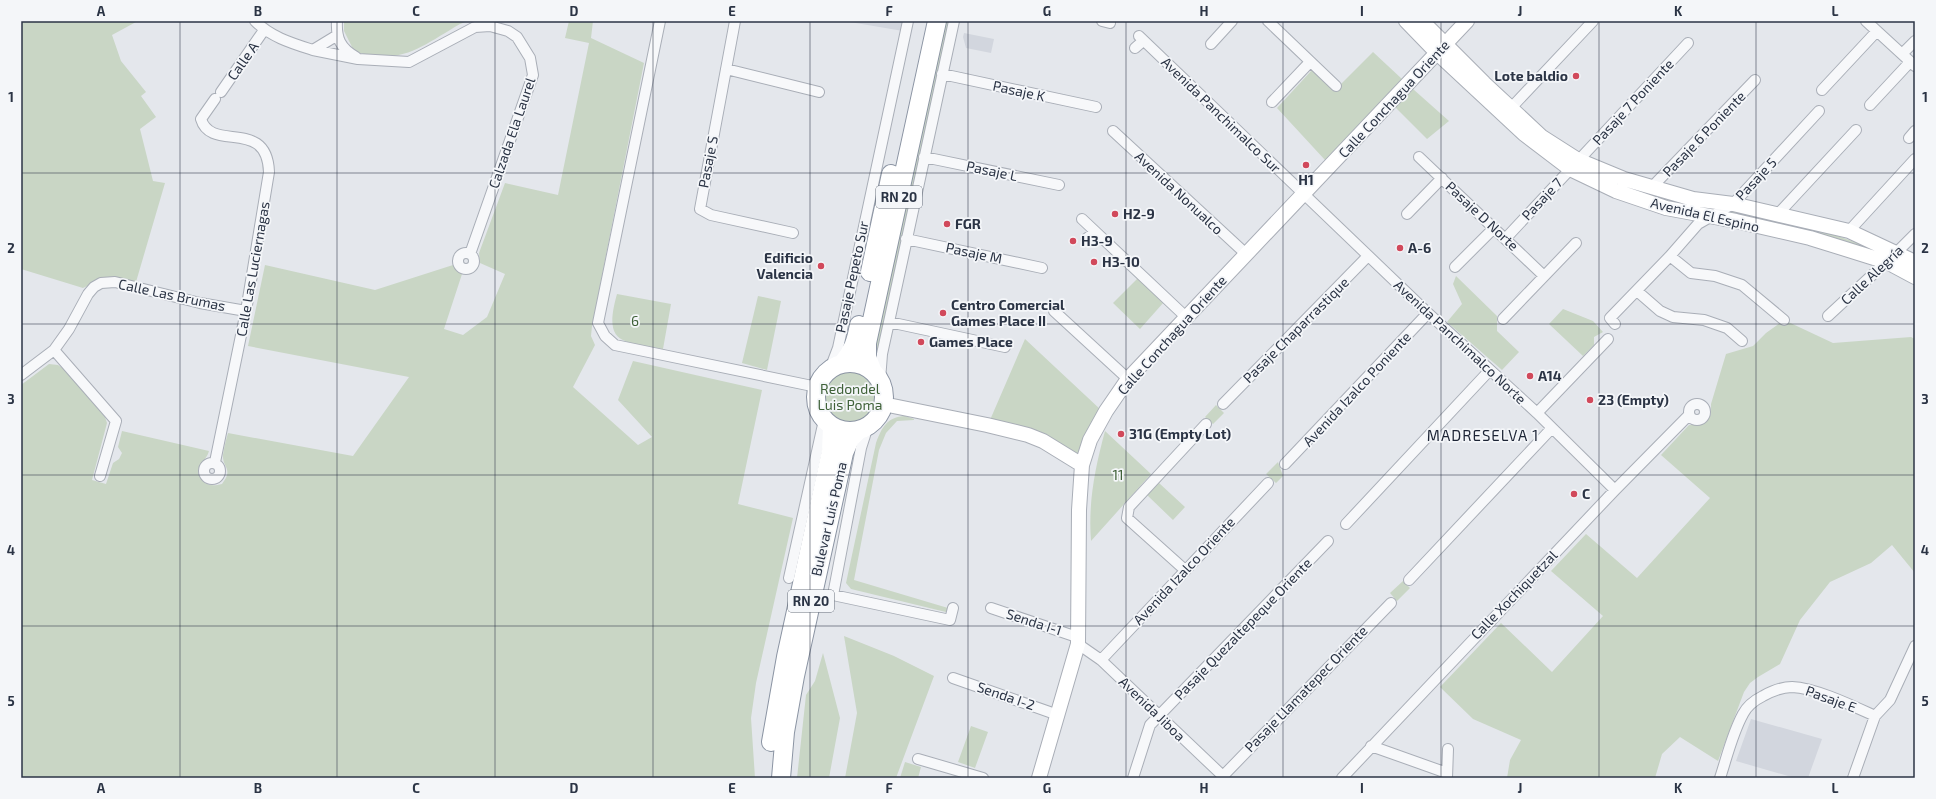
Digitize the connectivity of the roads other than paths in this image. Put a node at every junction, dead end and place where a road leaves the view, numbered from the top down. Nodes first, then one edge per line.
1 (255, 21) edge
2 (337, 21) edge
3 (660, 21) edge
4 (735, 21) edge
5 (908, 21) edge
6 (924, 21) edge
7 (937, 21) edge
8 (954, 21) edge
9 (1232, 21) edge
10 (1268, 21) edge
11 (1406, 21) edge
12 (1422, 21) edge
13 (1467, 21) edge
14 (1593, 21) edge
15 (1866, 21) edge
16 (264, 30) junction
17 (1877, 31) junction
18 (336, 36) junction
19 (1212, 40) dead end
20 (1915, 41) edge
21 (1688, 43) dead end
22 (1135, 48) dead end
23 (1441, 49) junction
24 (313, 50) junction
25 (1902, 54) junction
26 (358, 59) junction
27 (1310, 62) junction
28 (1913, 64) edge
29 (726, 69) junction
30 (942, 74) junction
31 (1755, 80) dead end
32 (1336, 86) dead end
33 (1822, 90) dead end
34 (819, 92) dead end
35 (1272, 102) dead end
36 (1870, 105) dead end
37 (1096, 107) dead end
38 (1510, 108) junction
39 (1819, 111) dead end
40 (201, 119) joint
41 (1856, 130) dead end
42 (1113, 131) dead end
43 (924, 157) junction
44 (1419, 157) dead end
45 (1915, 159) edge
46 (1574, 164) junction
47 (1442, 178) junction
48 (1059, 185) dead end
49 (1652, 187) junction
50 (1304, 194) junction
51 (1733, 204) junction
52 (1407, 214) dead end
53 (1778, 214) junction
54 (1709, 216) junction
55 (1082, 219) dead end
56 (1494, 228) junction
57 (1848, 231) junction
58 (1095, 232) junction
59 (793, 233) dead end
60 (1915, 234) edge
61 (1086, 238) dead end
62 (1506, 238) junction
63 (906, 239) junction
64 (1576, 243) dead end
65 (470, 254) dead end
66 (1246, 254) junction
67 (1368, 256) junction
68 (1670, 256) junction
69 (1892, 257) junction
70 (1915, 262) edge
71 (1454, 267) dead end
72 (1042, 268) dead end
73 (1544, 276) junction
74 (1915, 277) edge
75 (1637, 291) junction
76 (246, 311) junction
77 (1054, 311) dead end
78 (1428, 313) junction
79 (1828, 316) dead end
80 (1186, 317) junction
81 (1502, 319) dead end
82 (1784, 320) dead end
83 (1613, 321) dead end
84 (889, 322) junction
85 (1608, 339) dead end
86 (1742, 341) dead end
87 (1005, 347) dead end
88 (54, 350) junction
89 (836, 366) junction
90 (1489, 371) junction
91 (21, 375) edge
92 (876, 376) junction
93 (1128, 379) junction
94 (817, 387) junction
95 (883, 404) junction
96 (1223, 404) dead end
97 (1537, 413) junction
98 (1689, 415) dead end
99 (828, 424) junction
100 (1206, 424) dead end
101 (863, 428) junction
102 (1552, 428) junction
103 (215, 462) dead end
104 (1285, 464) dead end
105 (1082, 465) junction
106 (100, 476) dead end
107 (1268, 483) dead end
108 (1615, 490) junction
109 (1346, 524) dead end
110 (801, 526) joint
111 (1328, 541) dead end
112 (1185, 570) junction
113 (796, 577) junction
114 (1409, 580) dead end
115 (1391, 603) dead end
116 (953, 608) dead end
117 (991, 608) dead end
118 (1077, 640) junction
119 (1915, 646) edge
120 (1100, 660) junction
121 (953, 678) dead end
122 (1058, 715) junction
123 (1159, 716) junction
124 (1875, 716) junction
125 (1371, 746) junction
126 (1448, 749) dead end
127 (918, 759) dead end
128 (1447, 775) edge
129 (1223, 777) edge
130 (769, 778) edge
131 (781, 778) edge
132 (983, 778) edge
133 (1039, 778) edge
134 (1132, 778) edge
135 (1342, 778) edge
136 (1720, 778) edge
137 (1853, 778) edge

1 - 16 street, Calzada Ela Laurel
2 - 18 street
3 - 94 street
4 - 29 street, Pasaje S
5 - 89 street, Pasaje Pepeto Sur
6 - 89 highway, RN 20
7 - 92 highway, RN 20
8 - 30 street
9 - 19 street
10 - 27 street
11 - 23 main road, Avenida El Espino
12 - 23 main road, Avenida El Espino
13 - 23 main road, Calle Conchagua Oriente
14 - 38 street
15 - 17 street
16 - 24 street, Calzada Ela Laurel
16 - 40 street, Calle A
17 - 25 street
17 - 33 street
18 - 24 street
18 - 26 street
20 - 25 street
21 - 46 street, Pasaje 7 Poniente
22 - 50 street, Avenida Panchimalco Sur
23 - 38 main road, Avenida El Espino
23 - 46 main road, Avenida El Espino
23 - 50 main road, Calle Conchagua Oriente
24 - 26 street, Calzada Ela Laurel
25 - 28 street
26 - 65 street, Calzada Ela Laurel
27 - 32 street
27 - 35 street
28 - 36 street
29 - 34 street
29 - 59 street, Pasaje S
30 - 37 street, Pasaje K
30 - 43 street
31 - 49 street, Pasaje 6 Poniente
38 - 46 main road, Avenida El Espino
39 - 51 street, Pasaje 5
40 - 76 street, Calle Las Luciernagas
41 - 53 street
42 - 66 street, Avenida Nonualco
43 - 48 street, Pasaje L
43 - 63 street
44 - 47 street, Pasaje D Norte
45 - 57 street
46 - 49 main road, Avenida El Espino
46 - 54 main road, Avenida El Espino
46 - 62 street, Pasaje 7
47 - 52 street
47 - 56 street, Pasaje D Norte
49 - 51 main road, Avenida El Espino
50 - 66 main road, Calle Conchagua Oriente
50 - 67 street, Avenida Panchimalco Norte
51 - 53 main road, Avenida El Espino
51 - 54 street, Pasaje 5
53 - 57 main road, Avenida El Espino
54 - 68 street, Pasaje 5
54 - 69 main road, Avenida El Espino
55 - 58 street
56 - 62 street, Pasaje D Norte
56 - 71 street
57 - 69 main road, Avenida El Espino
58 - 61 street
58 - 80 street
60 - 69 street, Calle Alegría
62 - 73 street, Pasaje D Norte
63 - 72 street, Pasaje M
63 - 84 street
64 - 73 street
66 - 80 main road, Calle Conchagua Oriente
67 - 78 street, Avenida Panchimalco Norte
67 - 96 street, Pasaje Chaparrastique
68 - 75 street, Pasaje 5
68 - 82 street
69 - 70 main road, Avenida El Espino
69 - 74 main road, Avenida El Espino
69 - 79 street, Calle Alegría
73 - 81 street
75 - 83 street, Pasaje 5
75 - 86 street
76 - 88 street, Calle Las Brumas
76 - 103 street, Calle Las Luciernagas
77 - 93 street
78 - 90 street, Avenida Panchimalco Norte
78 - 104 street, Avenida Izalco Poniente
80 - 93 main road, Calle Conchagua Oriente
84 - 87 street
84 - 92 street
85 - 97 street
88 - 91 street, Calle Las Brumas
88 - 106 street
89 - 92 highway
89 - 94 highway, RN 20
90 - 97 street, Avenida Panchimalco Norte
90 - 109 street
92 - 95 highway, RN 20
93 - 105 main road, Calle Conchagua Oriente
94 - 99 highway, RN 20
95 - 101 highway, RN 20
95 - 105 main road
97 - 102 street, Avenida Panchimalco Norte
98 - 108 street, Calle Xochiquetzal
99 - 101 highway
99 - 110 street
99 - 113 highway, Bulevar Luis Poma / RN 20
100 - 112 street
101 - 116 street
101 - 131 highway, Bulevar Luis Poma / RN 20
102 - 108 street, Avenida Panchimalco Norte
102 - 114 street
105 - 118 main road, Calle Conchagua Oriente
107 - 112 street, Avenida Izalco Oriente
108 - 125 street, Calle Xochiquetzal
110 - 113 highway
111 - 123 street, Pasaje Quezaltepeque Oriente
112 - 120 street, Avenida Izalco Oriente
113 - 130 highway, Bulevar Luis Poma / RN 20
115 - 129 street, Pasaje Llamatepec Oriente
117 - 118 street, Senda I-1
118 - 120 street, Avenida Jiboa
118 - 122 main road, Calle Conchagua Oriente
119 - 124 street
120 - 123 street, Avenida Jiboa
121 - 122 street, Senda I-2
122 - 133 main road, Calle Conchagua Oriente
123 - 129 street, Avenida Jiboa
123 - 134 street, Pasaje Quezaltepeque Oriente
124 - 136 street, Pasaje E
124 - 137 street
125 - 128 street
125 - 135 street, Calle Xochiquetzal
126 - 128 street
127 - 132 street

